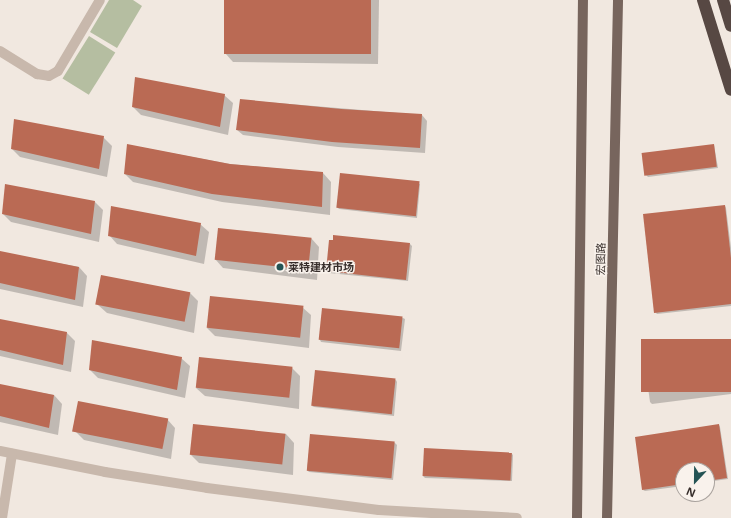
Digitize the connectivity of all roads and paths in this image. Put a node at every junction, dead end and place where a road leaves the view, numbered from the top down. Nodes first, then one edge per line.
1 (100, 0) edge
2 (583, 0) edge
3 (618, 0) edge
4 (703, 0) edge
5 (723, 0) edge
6 (731, 26) edge
7 (0, 51) edge
8 (731, 90) edge
9 (0, 451) edge
10 (12, 454) junction
11 (379, 514) edge
12 (2, 518) edge
13 (516, 518) edge
14 (577, 518) edge
15 (607, 518) edge

1 - 7 lane
2 - 14 main road, 宏图路
3 - 15 main road, 宏图路
4 - 8 highway
5 - 6 highway
9 - 10 lane
10 - 11 lane
10 - 12 lane
11 - 13 lane

